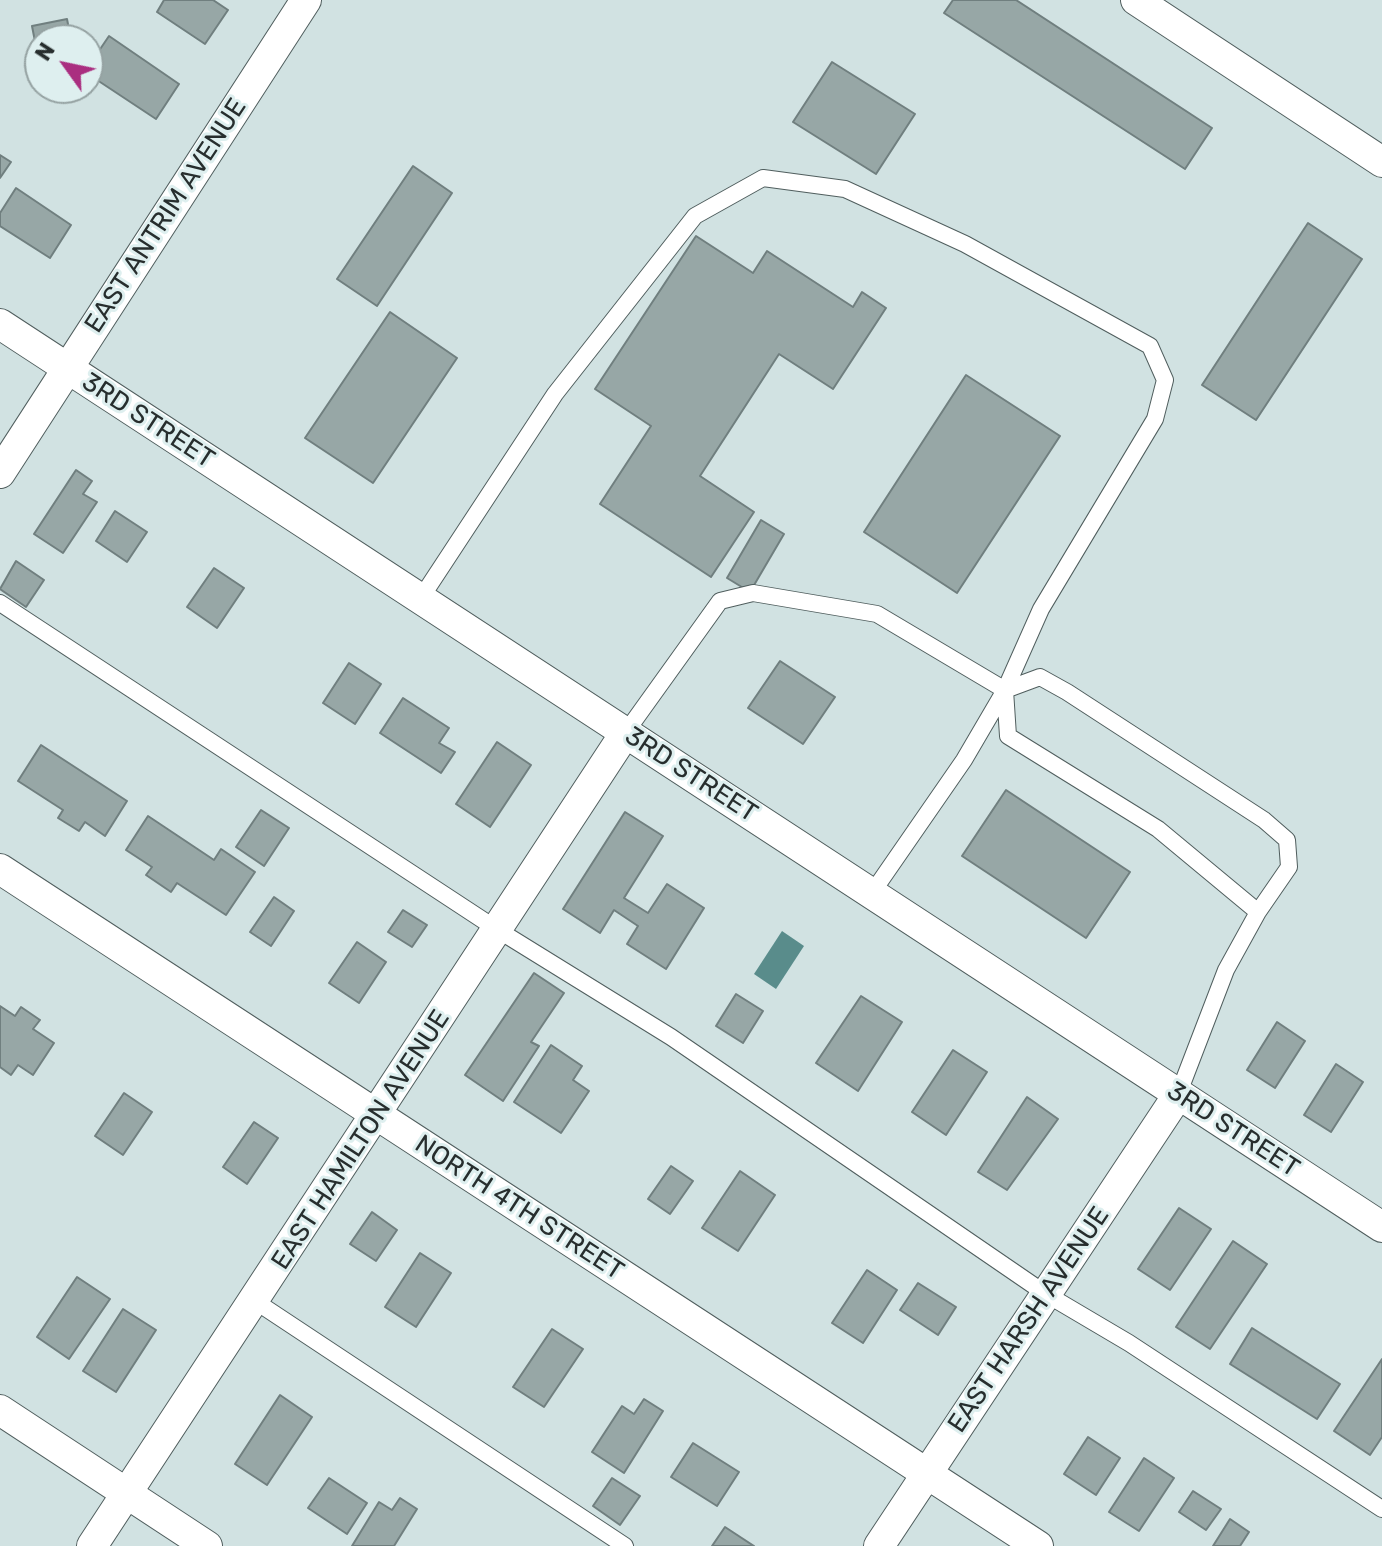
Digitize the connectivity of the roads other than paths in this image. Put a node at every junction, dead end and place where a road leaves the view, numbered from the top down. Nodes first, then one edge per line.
1 (306, 0) edge
2 (1136, 0) edge
3 (1382, 162) edge
4 (0, 324) edge
5 (67, 368) junction
6 (0, 473) edge
7 (421, 598) junction
8 (0, 603) edge
9 (1005, 690) junction
10 (626, 732) junction
11 (0, 869) edge
12 (872, 893) junction
13 (1258, 912) junction
14 (498, 930) junction
15 (1178, 1095) junction
16 (378, 1115) junction
17 (1382, 1227) edge
18 (1046, 1294) junction
19 (255, 1301) junction
20 (0, 1410) edge
21 (927, 1473) junction
22 (127, 1493) junction
23 (1382, 1509) edge
24 (92, 1546) edge
25 (207, 1546) edge
26 (625, 1546) edge
27 (879, 1546) edge
28 (1038, 1546) edge

1 - 5 street, EAST ANTRIM AVENUE
2 - 3 street
4 - 5 street, 3RD STREET
5 - 6 street, EAST ANTRIM AVENUE
5 - 7 street, 3RD STREET
7 - 9 lane
7 - 10 street, 3RD STREET
8 - 14 lane
9 - 10 lane
9 - 12 lane
9 - 13 lane
9 - 13 lane
10 - 12 street, 3RD STREET
10 - 14 street, EAST HAMILTON AVENUE
11 - 16 street, NORTH 4TH STREET
12 - 15 street, 3RD STREET
13 - 15 lane
14 - 16 street, EAST HAMILTON AVENUE
14 - 18 lane
15 - 17 street, 3RD STREET
15 - 18 street, EAST HARSH AVENUE
16 - 19 street, EAST HAMILTON AVENUE
16 - 21 street, NORTH 4TH STREET
18 - 21 street, EAST HARSH AVENUE
18 - 23 lane
19 - 22 street, EAST HAMILTON AVENUE
19 - 26 lane
20 - 22 street
21 - 27 street, EAST HARSH AVENUE
21 - 28 street, NORTH 4TH STREET
22 - 24 street, EAST HAMILTON AVENUE
22 - 25 street

